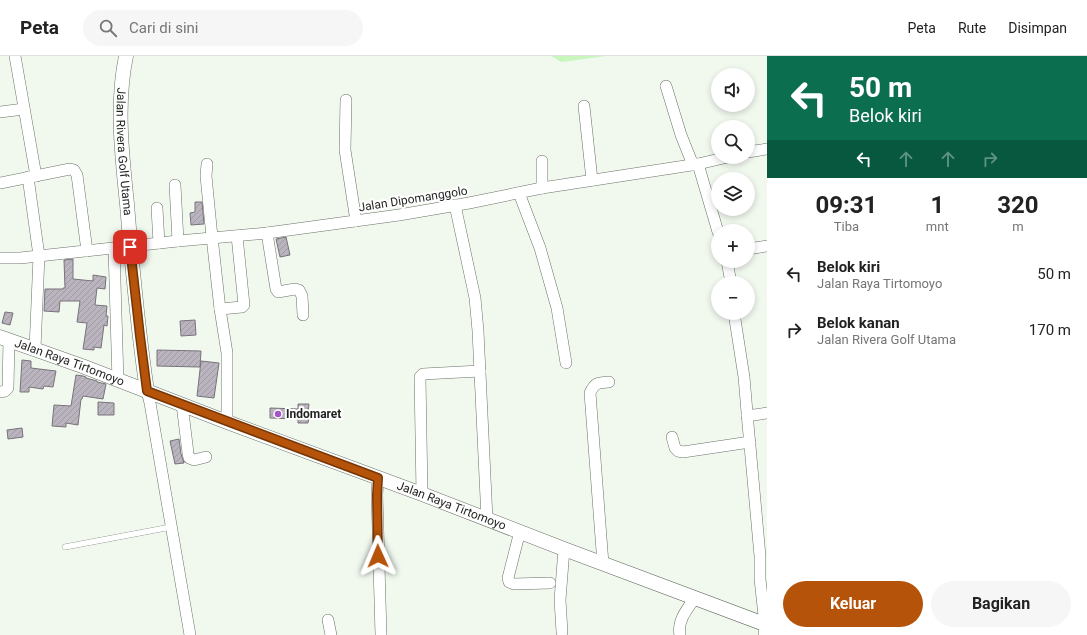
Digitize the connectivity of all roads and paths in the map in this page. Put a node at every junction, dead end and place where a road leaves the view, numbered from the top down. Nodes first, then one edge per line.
1 (15, 56) edge
2 (126, 56) edge
3 (666, 86) dead end
4 (346, 100) dead end
5 (584, 106) dead end
6 (24, 109) junction
7 (0, 112) edge
8 (767, 149) edge
9 (755, 151) edge
10 (542, 161) dead end
11 (711, 161) edge
12 (207, 164) dead end
13 (696, 164) junction
14 (32, 177) junction
15 (592, 180) junction
16 (0, 183) edge
17 (174, 185) dead end
18 (542, 188) junction
19 (519, 193) junction
20 (455, 205) junction
21 (157, 208) dead end
22 (356, 221) junction
23 (715, 224) edge
24 (267, 233) junction
25 (237, 236) junction
26 (212, 237) junction
27 (178, 241) junction
28 (159, 243) junction
29 (767, 246) edge
30 (130, 247) junction
31 (755, 248) edge
32 (114, 249) junction
33 (87, 251) junction
34 (39, 256) junction
35 (0, 258) edge
36 (220, 308) junction
37 (303, 315) dead end
38 (735, 320) edge
39 (4, 339) edge
40 (35, 349) junction
41 (566, 363) dead end
42 (480, 372) junction
43 (118, 380) junction
44 (609, 382) dead end
45 (147, 391) junction
46 (0, 392) edge
47 (182, 404) junction
48 (767, 413) edge
49 (747, 416) junction
50 (227, 422) junction
51 (672, 437) dead end
52 (750, 442) junction
53 (206, 457) dead end
54 (378, 478) junction
55 (422, 494) junction
56 (487, 519) junction
57 (171, 527) junction
58 (520, 531) junction
59 (763, 539) edge
60 (65, 547) dead end
61 (564, 549) junction
62 (603, 564) junction
63 (764, 579) edge
64 (550, 583) dead end
65 (695, 598) junction
66 (328, 620) dead end
67 (765, 628) edge
68 (562, 632) dead end
69 (190, 635) edge
70 (331, 635) edge
71 (381, 635) edge
72 (680, 635) edge

1 - 6 street
2 - 30 street, Jalan Rivera Golf Utama
3 - 13 street
4 - 22 street
5 - 15 street
6 - 7 street
6 - 14 street
8 - 9 street
10 - 18 street
11 - 13 street, Jalan Dipomanggolo
12 - 26 street
13 - 15 street, Jalan Dipomanggolo
13 - 23 street
14 - 16 street
14 - 33 street
14 - 34 street
15 - 18 street, Jalan Dipomanggolo
17 - 27 street
18 - 19 street, Jalan Dipomanggolo
19 - 20 street, Jalan Dipomanggolo
19 - 41 street
20 - 22 street, Jalan Dipomanggolo
20 - 42 street
21 - 28 street
22 - 24 street, Jalan Dipomanggolo
24 - 25 street, Jalan Dipomanggolo
24 - 37 street
25 - 26 street, Jalan Dipomanggolo
25 - 36 street
26 - 27 street, Jalan Dipomanggolo
26 - 36 street
27 - 28 street, Jalan Dipomanggolo
28 - 30 street, Jalan Dipomanggolo
29 - 31 street
30 - 32 street, Jalan Dipomanggolo
30 - 45 street, Jalan Rivera Golf Utama
32 - 33 street, Jalan Dipomanggolo
32 - 43 street
33 - 34 street, Jalan Dipomanggolo
34 - 35 street, Jalan Dipomanggolo
34 - 40 street
36 - 50 street
38 - 49 street
39 - 40 street, Jalan Raya Tirtomoyo
39 - 46 street
40 - 43 street, Jalan Raya Tirtomoyo
42 - 55 street
42 - 56 street
43 - 45 street, Jalan Raya Tirtomoyo
44 - 62 street
45 - 47 street, Jalan Raya Tirtomoyo
45 - 57 street
47 - 50 street, Jalan Raya Tirtomoyo
47 - 53 street
48 - 49 street
49 - 52 street
50 - 54 street, Jalan Raya Tirtomoyo
51 - 52 street
52 - 59 street
54 - 55 street, Jalan Raya Tirtomoyo
54 - 71 street
55 - 56 street, Jalan Raya Tirtomoyo
56 - 58 street, Jalan Raya Tirtomoyo
57 - 60 lane
57 - 69 street
58 - 61 street, Jalan Raya Tirtomoyo
58 - 64 street
59 - 63 street
61 - 62 street, Jalan Raya Tirtomoyo
61 - 68 street
62 - 65 street, Jalan Raya Tirtomoyo
63 - 67 street
65 - 67 street, Jalan Raya Tirtomoyo
65 - 72 street
66 - 70 street

